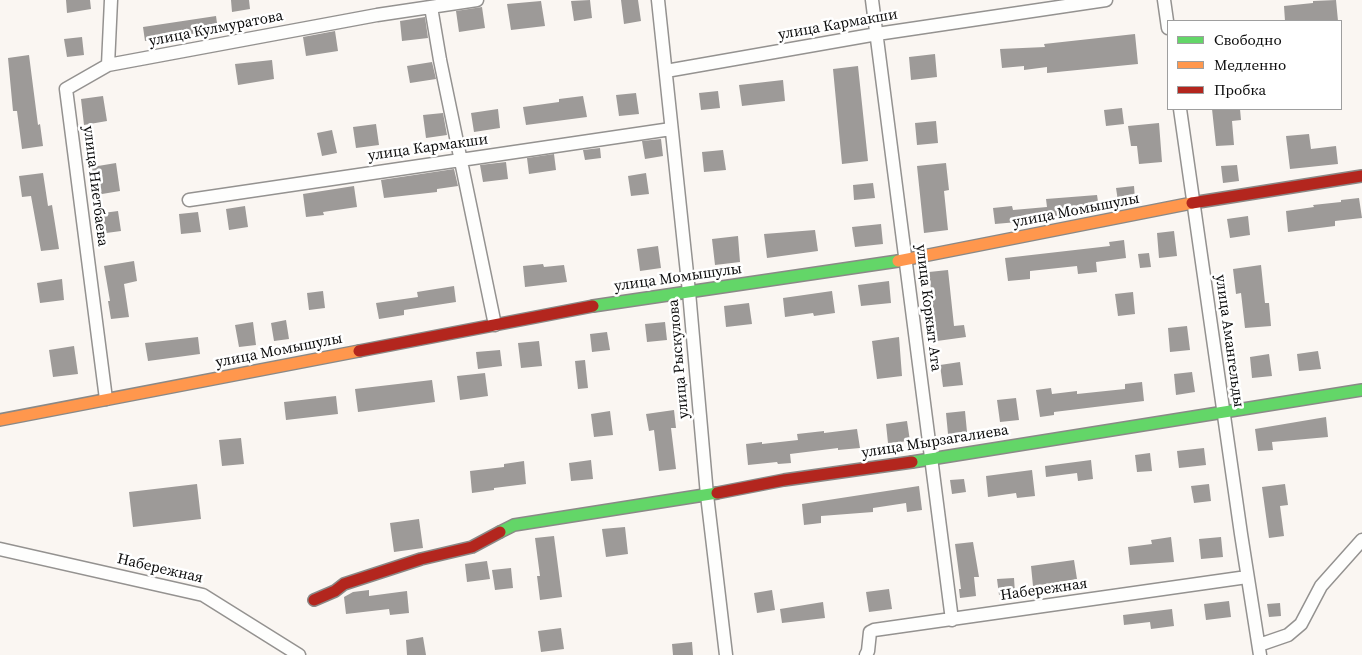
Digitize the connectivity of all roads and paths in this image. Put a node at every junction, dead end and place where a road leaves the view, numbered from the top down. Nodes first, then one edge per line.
1 (110, 0) edge
2 (477, 0) edge
3 (658, 0) edge
4 (872, 0) edge
5 (1106, 0) edge
6 (1164, 0) edge
7 (431, 7) junction
8 (1167, 21) edge
9 (877, 34) junction
10 (108, 65) junction
11 (666, 71) junction
12 (1180, 110) edge
13 (671, 129) junction
14 (462, 160) junction
15 (1362, 176) edge
16 (189, 200) dead end
17 (1193, 203) junction
18 (906, 260) junction
19 (689, 292) junction
20 (495, 325) junction
21 (1362, 390) edge
22 (106, 399) junction
23 (1223, 411) junction
24 (0, 420) edge
25 (931, 459) junction
26 (707, 494) junction
27 (1362, 540) edge
28 (0, 549) edge
29 (1247, 577) junction
30 (314, 600) dead end
31 (952, 620) junction
32 (1259, 650) edge
33 (299, 655) edge
34 (726, 655) edge
35 (866, 655) edge

1 - 10 street
2 - 7 street, улица Кулмуратова
3 - 11 street, улица Рыскулова
4 - 9 street, улица Коркыт Ата
5 - 9 street, улица Кармакши
6 - 8 street
7 - 10 street, улица Кулмуратова
7 - 14 street
9 - 11 street, улица Кармакши
9 - 18 street, улица Коркыт Ата
10 - 22 street, улица Ниетбаева
11 - 13 street, улица Рыскулова
12 - 17 street, улица Амангельды
13 - 14 street, улица Кармакши
13 - 19 street, улица Рыскулова
14 - 16 street, улица Кармакши
14 - 20 street
15 - 17 street, улица Момышулы
17 - 18 street, улица Момышулы
17 - 23 street, улица Амангельды
18 - 19 street, улица Момышулы
18 - 25 street, улица Коркыт Ата
19 - 20 street, улица Момышулы
19 - 26 street, улица Рыскулова
20 - 22 street, улица Момышулы
21 - 23 street, улица Мырзагалиева
22 - 24 street, улица Момышулы
23 - 25 street, улица Мырзагалиева
23 - 29 street, улица Амангельды
25 - 26 street, улица Мырзагалиева
25 - 31 street, улица Коркыт Ата
26 - 30 street, улица Мырзагалиева
26 - 34 street, улица Рыскулова
27 - 32 street
28 - 33 street, Набережная
29 - 31 street, Набережная
29 - 32 street, улица Амангельды
31 - 35 street, Набережная

